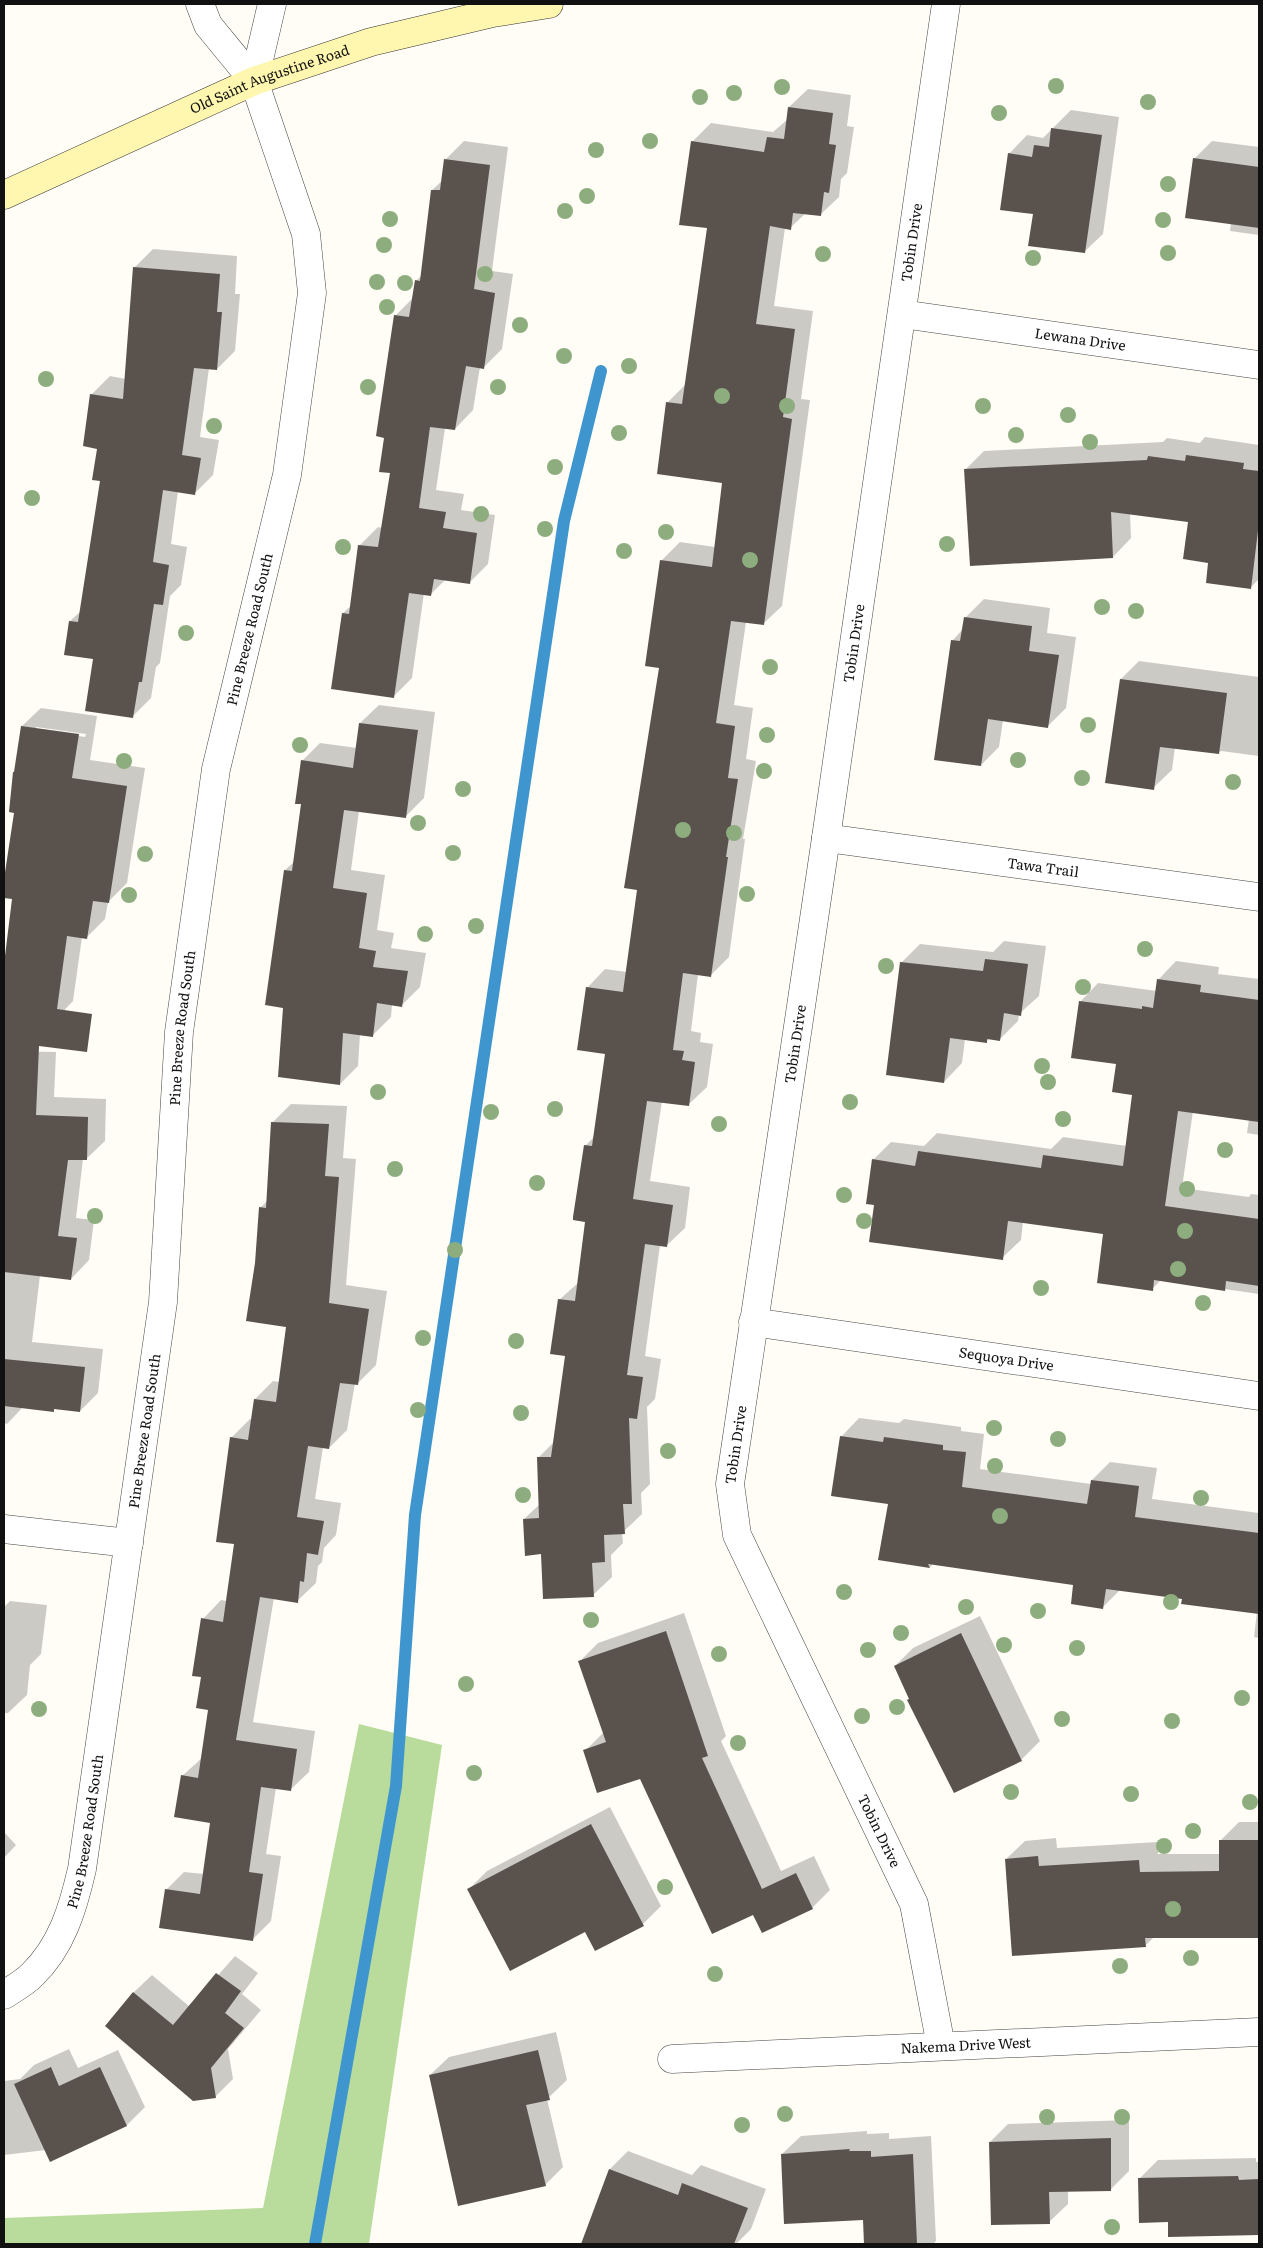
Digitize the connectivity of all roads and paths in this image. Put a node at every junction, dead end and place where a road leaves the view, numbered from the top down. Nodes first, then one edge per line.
1 (200, 4) edge
2 (272, 4) edge
3 (549, 4) edge
4 (946, 4) edge
5 (254, 81) junction
6 (4, 195) edge
7 (902, 314) junction
8 (1259, 365) edge
9 (826, 838) junction
10 (1259, 896) edge
11 (753, 1322) junction
12 (1259, 1396) edge
13 (4, 1529) edge
14 (129, 1543) junction
15 (4, 1995) edge
16 (1259, 2032) edge
17 (942, 2046) junction
18 (672, 2059) dead end

1 - 5 street
2 - 5 street
3 - 5 main road, Old Saint Augustine Road
4 - 7 street, Tobin Drive
5 - 6 main road, Old Saint Augustine Road
5 - 14 street, Pine Breeze Road South
7 - 8 street, Lewana Drive
7 - 9 street, Tobin Drive
9 - 10 street, Tawa Trail
9 - 11 street, Tobin Drive
11 - 12 street, Sequoya Drive
11 - 17 street, Tobin Drive
13 - 14 street
14 - 15 street, Pine Breeze Road South
16 - 17 street, Nakema Drive West
17 - 18 street, Nakema Drive West

